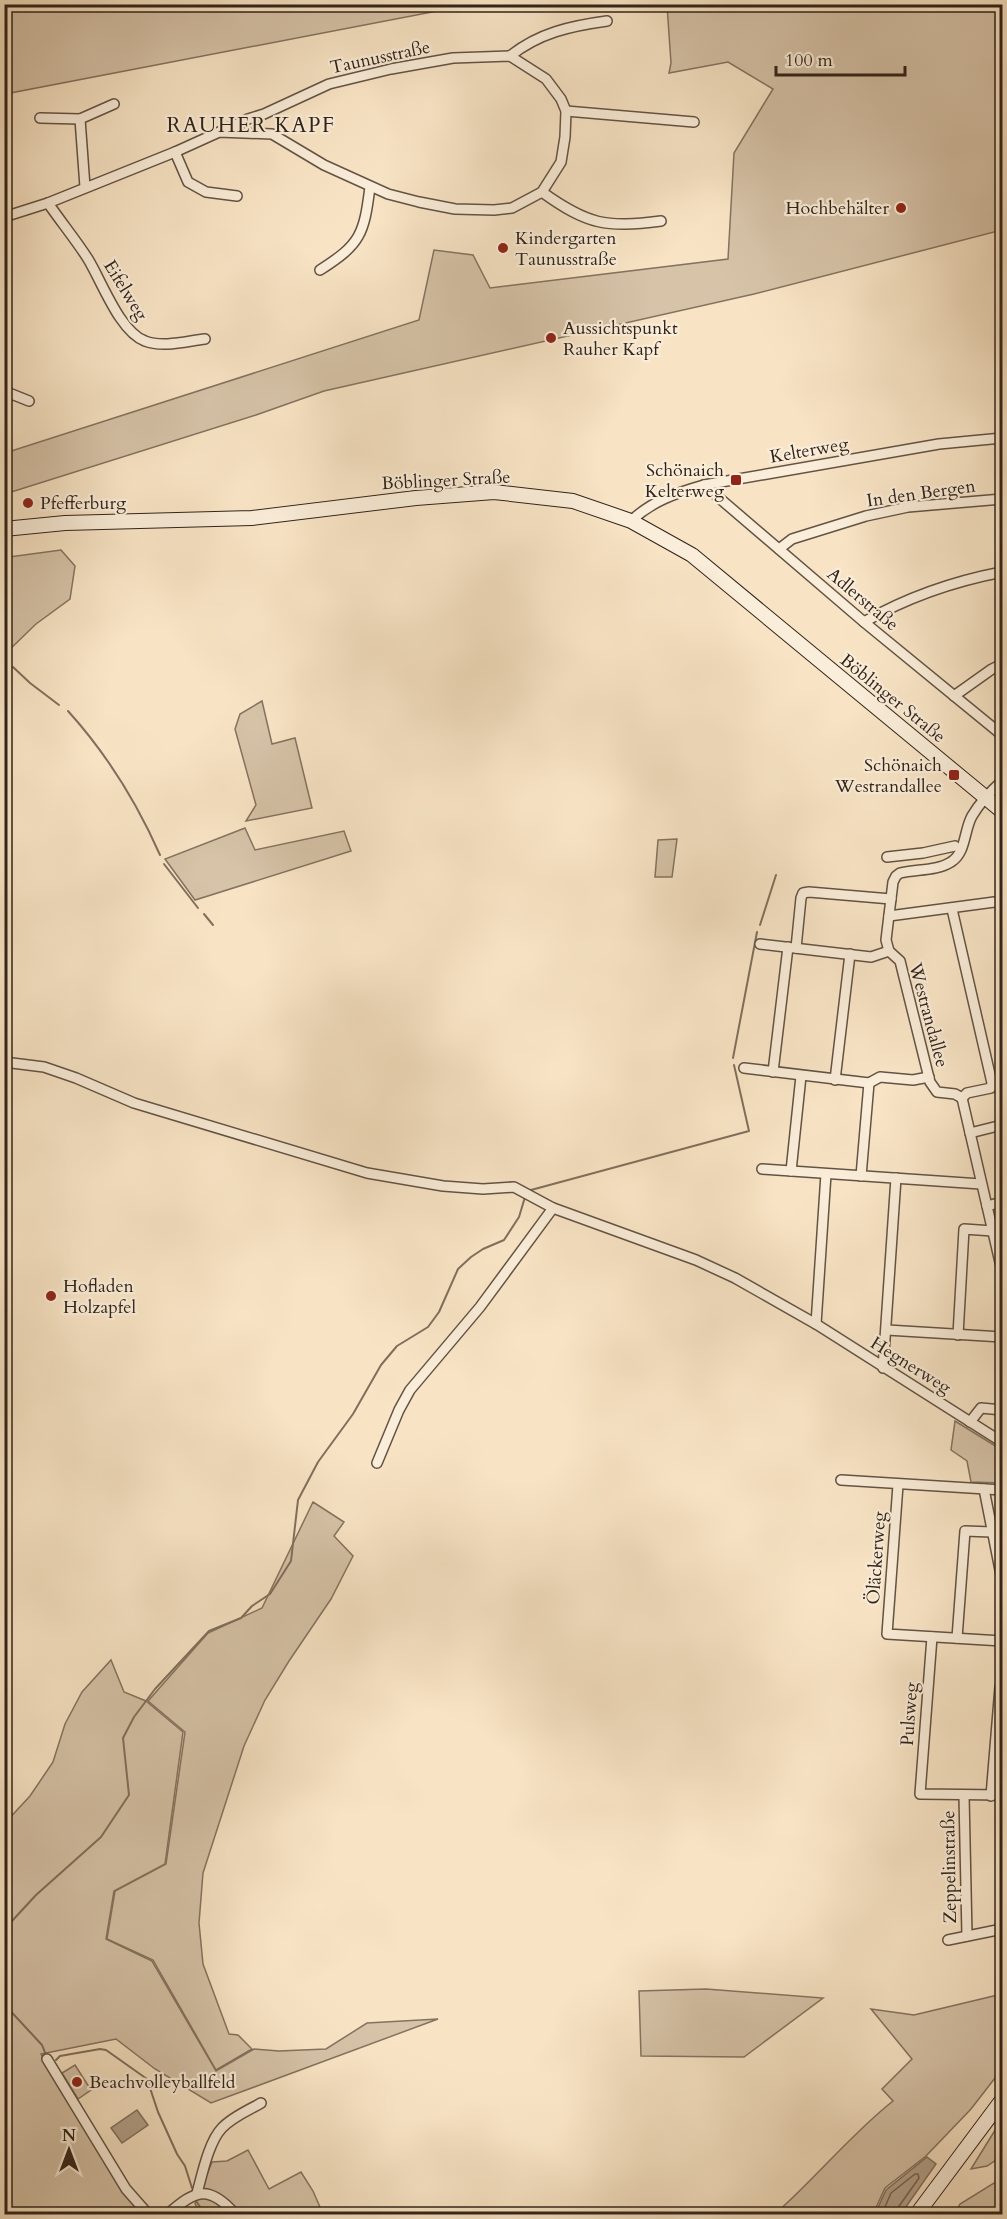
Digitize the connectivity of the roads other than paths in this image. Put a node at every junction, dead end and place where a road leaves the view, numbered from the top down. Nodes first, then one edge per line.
1 (607, 21) dead end
2 (510, 56) junction
3 (114, 104) dead end
4 (566, 111) junction
5 (264, 114) junction
6 (40, 118) dead end
7 (80, 119) junction
8 (694, 122) dead end
9 (219, 132) junction
10 (272, 134) junction
11 (175, 152) junction
12 (85, 187) junction
13 (370, 187) junction
14 (542, 192) junction
15 (237, 196) dead end
16 (48, 203) junction
17 (4, 217) edge
18 (661, 221) dead end
19 (321, 270) dead end
20 (205, 339) dead end
21 (4, 391) edge
22 (29, 401) dead end
23 (1002, 438) edge
24 (704, 485) junction
25 (1002, 499) edge
26 (631, 521) junction
27 (4, 529) edge
28 (779, 549) junction
29 (1002, 572) edge
30 (864, 622) junction
31 (1002, 664) edge
32 (954, 696) junction
33 (1002, 735) edge
34 (1002, 781) edge
35 (985, 796) junction
36 (1002, 811) edge
37 (955, 846) dead end
38 (887, 857) dead end
39 (891, 899) junction
40 (1002, 901) edge
41 (952, 909) junction
42 (890, 916) junction
43 (760, 944) dead end
44 (792, 947) junction
45 (889, 951) junction
46 (850, 954) junction
47 (4, 1062) edge
48 (744, 1068) dead end
49 (773, 1072) junction
50 (801, 1076) junction
51 (928, 1077) junction
52 (835, 1080) junction
53 (869, 1083) junction
54 (962, 1098) junction
55 (1002, 1125) edge
56 (970, 1132) junction
57 (762, 1169) dead end
58 (791, 1171) junction
59 (826, 1174) junction
60 (861, 1176) junction
61 (896, 1178) junction
62 (981, 1184) junction
63 (1002, 1202) edge
64 (987, 1206) junction
65 (553, 1208) junction
66 (993, 1232) junction
67 (1002, 1271) edge
68 (816, 1324) junction
69 (887, 1330) junction
70 (958, 1335) junction
71 (1002, 1337) edge
72 (883, 1368) junction
73 (1002, 1410) edge
74 (970, 1422) junction
75 (1002, 1442) edge
76 (377, 1463) dead end
77 (841, 1480) dead end
78 (898, 1485) junction
79 (984, 1489) junction
80 (1002, 1490) edge
81 (992, 1532) junction
82 (1002, 1580) edge
83 (932, 1637) junction
84 (957, 1638) junction
85 (1002, 1641) edge
86 (1002, 1687) edge
87 (920, 1794) joint
88 (1002, 1795) edge
89 (964, 1796) junction
90 (991, 1796) junction
91 (1002, 1929) edge
92 (967, 1936) junction
93 (948, 1940) dead end
94 (47, 2058) dead end
95 (1002, 2100) edge
96 (261, 2103) dead end
97 (197, 2193) junction
98 (148, 2214) edge
99 (168, 2214) edge
100 (235, 2214) edge
101 (917, 2214) edge

1 - 2 street
2 - 4 street
2 - 5 street, Taunusstraße
3 - 7 street
4 - 8 street
4 - 14 street, Taunusstraße
5 - 9 street, Taunusstraße
5 - 10 street
6 - 7 street
7 - 12 street
9 - 10 street, Taunusstraße
9 - 11 street, Taunusstraße
10 - 13 street, Taunusstraße
11 - 12 street, Taunusstraße
11 - 15 street
12 - 16 street, Taunusstraße
13 - 14 street, Taunusstraße
13 - 19 street
14 - 18 street
16 - 17 street, Taunusstraße
16 - 20 street, Eifelweg
21 - 22 street
23 - 24 street, Kelterweg
24 - 26 street, Kelterweg
24 - 28 street, Adlerstraße
25 - 28 street, In den Bergen
26 - 27 main road, Böblinger Straße
26 - 35 main road, Böblinger Straße
28 - 30 street, Adlerstraße
29 - 30 street
30 - 32 street, Adlerstraße
31 - 32 street
32 - 33 street, Adlerstraße
34 - 35 street
35 - 36 main road, Böblinger Straße
35 - 39 street, Westrandallee
37 - 38 street
39 - 42 street, Westrandallee
39 - 44 street
40 - 41 street
41 - 42 street
41 - 54 street
42 - 45 street, Westrandallee
43 - 44 street
44 - 46 street
44 - 49 street
45 - 46 street
45 - 51 street, Westrandallee
46 - 52 street
47 - 65 street, Hegnerweg
48 - 49 street
49 - 50 street
50 - 52 street
50 - 58 street
51 - 53 street
51 - 54 street, Westrandallee
52 - 53 street
53 - 60 street
54 - 56 street
55 - 56 street
56 - 62 street
57 - 58 street
58 - 59 street
59 - 60 street
59 - 68 street
60 - 61 street
61 - 62 street
61 - 69 street
62 - 64 street
63 - 64 street
64 - 66 street
65 - 68 street, Hegnerweg
65 - 76 street
66 - 67 street
66 - 70 street
68 - 72 street, Hegnerweg
69 - 70 street
69 - 72 street
70 - 71 street
72 - 74 street, Hegnerweg
73 - 74 street
74 - 75 street, Hegnerweg
77 - 78 street
78 - 79 street
78 - 83 street, Öläckerweg
79 - 80 street
79 - 81 street
81 - 82 street
81 - 84 street
83 - 84 street
83 - 87 street, Pulsweg
84 - 85 street
86 - 90 street
87 - 89 street, Zeppelinstraße
88 - 90 street, Zeppelinstraße
89 - 90 street, Zeppelinstraße
89 - 92 street, Zeppelinstraße
91 - 92 street
92 - 93 street
94 - 98 street
95 - 101 main road
96 - 97 street
97 - 99 street
97 - 100 street

